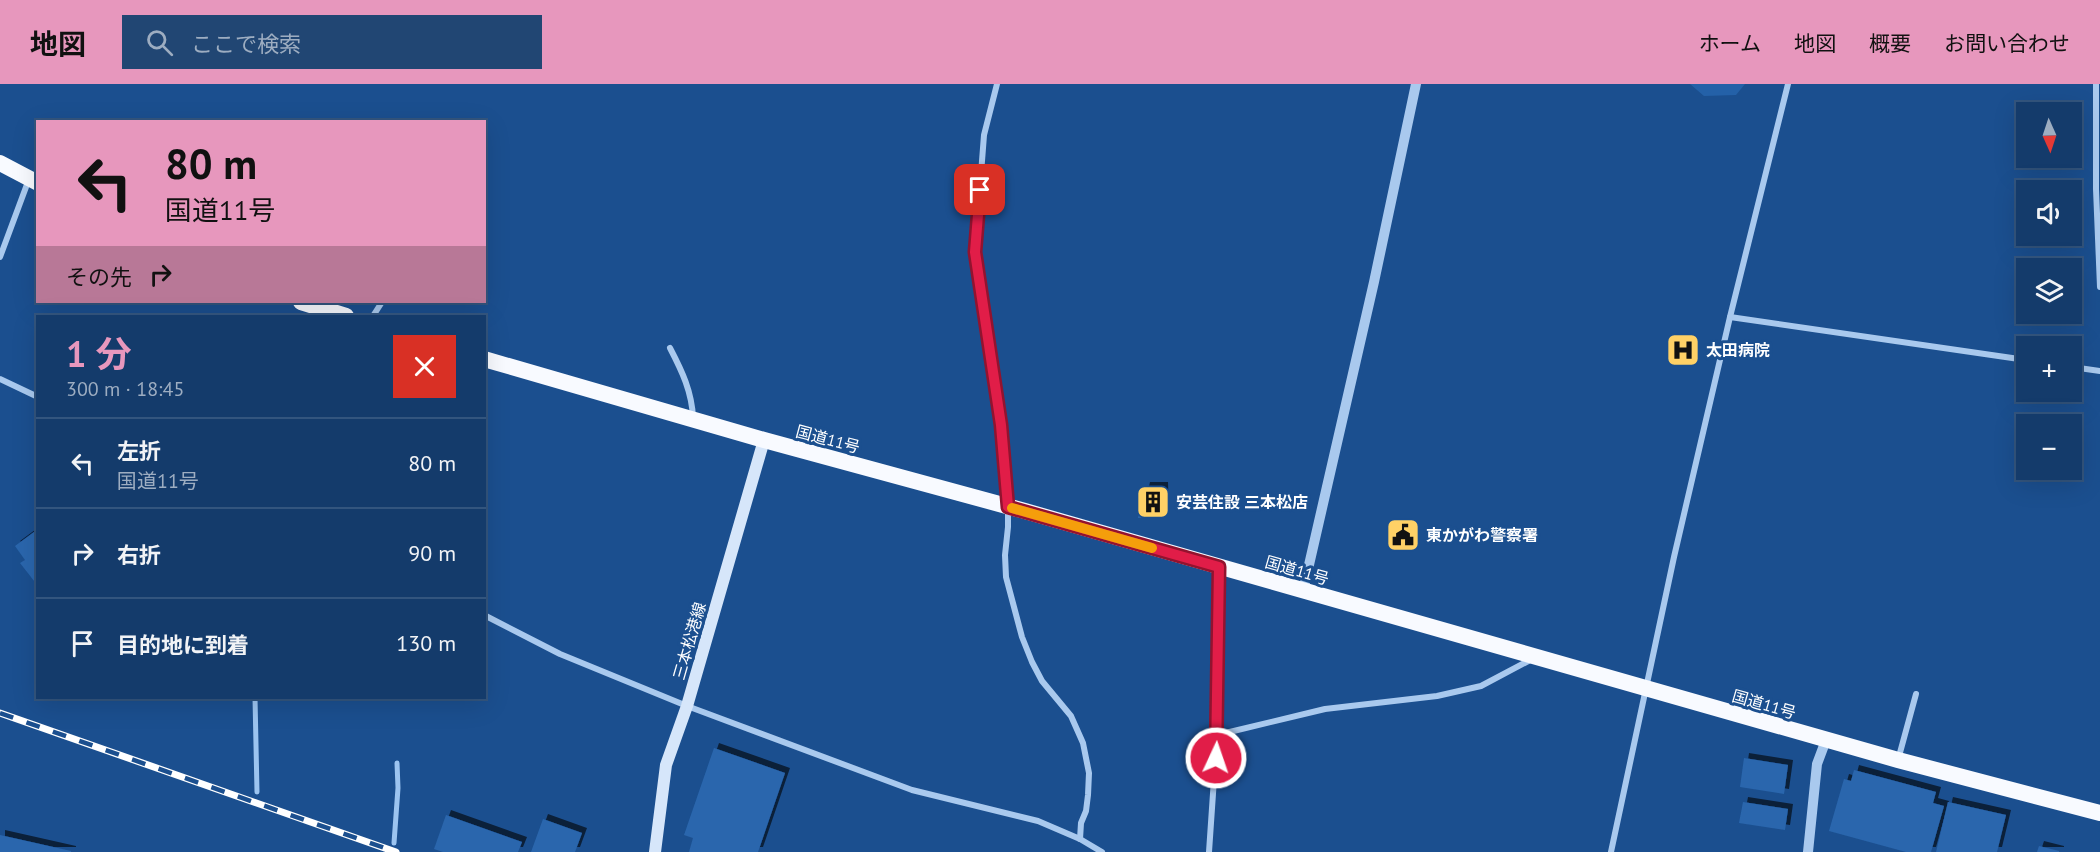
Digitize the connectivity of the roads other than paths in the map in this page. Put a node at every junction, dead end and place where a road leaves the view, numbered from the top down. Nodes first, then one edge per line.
1 (997, 84) edge
2 (1416, 84) edge
3 (1788, 84) edge
4 (2096, 84) edge
5 (0, 164) edge
6 (34, 181) edge
7 (0, 257) edge
8 (2100, 287) edge
9 (304, 303) edge
10 (343, 315) edge
11 (1730, 317) junction
12 (670, 348) dead end
13 (486, 359) edge
14 (2016, 359) edge
15 (2082, 368) edge
16 (2100, 371) edge
17 (0, 379) edge
18 (36, 396) edge
19 (693, 419) junction
20 (764, 440) junction
21 (1008, 507) junction
22 (1219, 567) junction
23 (1303, 591) junction
24 (486, 616) edge
25 (1535, 657) junction
26 (1646, 689) junction
27 (1916, 694) dead end
28 (687, 706) junction
29 (1217, 735) junction
30 (1826, 740) junction
31 (1898, 760) junction
32 (2100, 813) edge
33 (1080, 839) junction
34 (1099, 851) edge
35 (655, 852) edge
36 (1209, 852) edge
37 (1611, 852) edge
38 (1808, 852) edge

1 - 21 street
2 - 23 street
3 - 11 street
4 - 8 street
5 - 6 highway
6 - 7 street
9 - 10 highway
11 - 14 street
11 - 26 street
12 - 19 street
13 - 19 highway, 国道11号
15 - 16 street
17 - 18 street
19 - 20 highway, 国道11号
20 - 21 highway, 国道11号
20 - 28 main road, 三本松港線
21 - 22 highway, 国道11号
21 - 33 street
22 - 23 highway, 国道11号
22 - 29 street
23 - 25 highway, 国道11号
24 - 28 street
25 - 26 highway, 国道11号
25 - 29 street
26 - 30 highway, 国道11号
26 - 37 street
27 - 31 street
28 - 33 street
28 - 35 main road, 三本松港線
29 - 36 street
30 - 31 highway, 国道11号
30 - 38 street
31 - 32 highway, 国道11号
33 - 34 street

